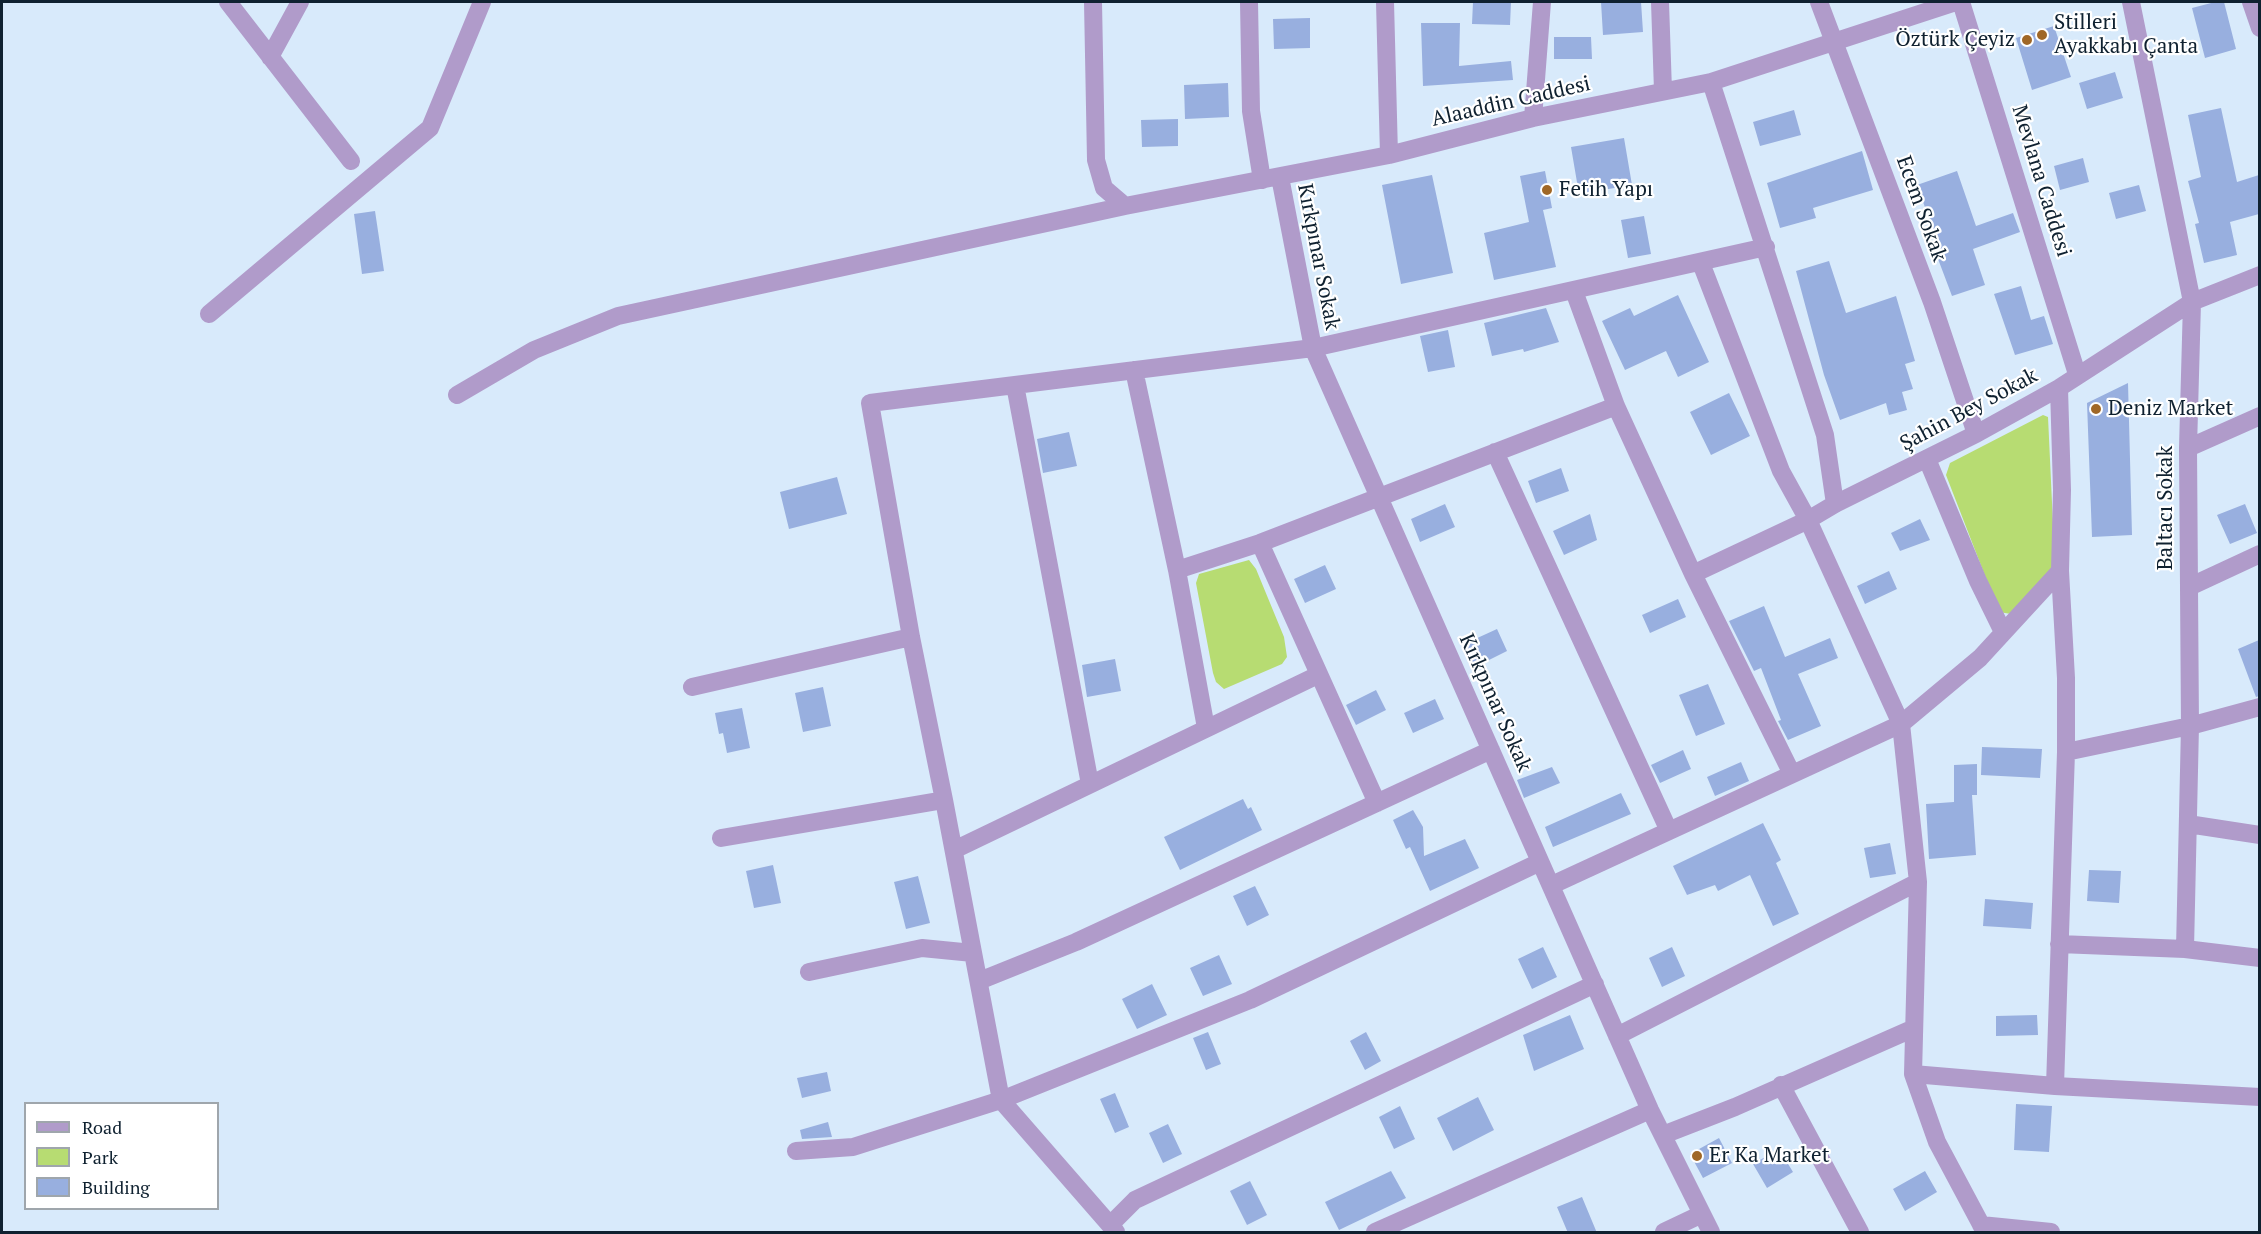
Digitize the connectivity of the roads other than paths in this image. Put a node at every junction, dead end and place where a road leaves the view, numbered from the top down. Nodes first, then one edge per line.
1 (228, 2) edge
2 (300, 2) edge
3 (482, 2) edge
4 (1093, 2) edge
5 (1249, 2) edge
6 (1384, 2) edge
7 (1542, 2) edge
8 (1660, 2) edge
9 (1819, 2) edge
10 (1956, 2) edge
11 (1961, 2) edge
12 (2131, 2) edge
13 (2251, 2) edge
14 (2259, 28) edge
15 (1836, 42) junction
16 (270, 57) junction
17 (1711, 82) junction
18 (1663, 91) junction
19 (1533, 118) junction
20 (1389, 155) junction
21 (351, 161) dead end
22 (1271, 179) junction
23 (1125, 206) junction
24 (1766, 247) junction
25 (1701, 263) junction
26 (2259, 275) edge
27 (1574, 291) junction
28 (2192, 302) junction
29 (209, 314) dead end
30 (1313, 348) junction
31 (1134, 370) junction
32 (2078, 374) junction
33 (1015, 385) junction
34 (2059, 388) junction
35 (457, 395) dead end
36 (1616, 406) junction
37 (2259, 416) edge
38 (1976, 434) junction
39 (2188, 448) junction
40 (1495, 452) junction
41 (1927, 459) junction
42 (1378, 496) junction
43 (1835, 504) junction
44 (1808, 520) junction
45 (1260, 543) junction
46 (2259, 554) edge
47 (1177, 570) junction
48 (2060, 571) junction
49 (1693, 574) junction
50 (2189, 587) junction
51 (2003, 632) junction
52 (911, 637) junction
53 (1318, 675) junction
54 (693, 687) dead end
55 (2259, 707) edge
56 (1901, 724) junction
57 (2190, 726) junction
58 (1206, 728) junction
59 (1491, 750) junction
60 (2066, 752) junction
61 (1792, 774) junction
62 (1090, 784) junction
63 (945, 800) junction
64 (1377, 803) junction
65 (2188, 824) junction
66 (1669, 831) junction
67 (2259, 835) edge
68 (721, 838) dead end
69 (954, 850) junction
70 (1540, 862) junction
71 (1918, 882) junction
72 (1552, 885) junction
73 (2059, 944) junction
74 (2185, 949) junction
75 (973, 953) junction
76 (2259, 958) edge
77 (809, 972) dead end
78 (979, 981) junction
79 (1594, 984) junction
80 (1912, 1029) junction
81 (1617, 1036) junction
82 (1913, 1074) junction
83 (1781, 1085) junction
84 (2055, 1086) junction
85 (2259, 1097) edge
86 (1001, 1100) junction
87 (1650, 1110) junction
88 (1663, 1135) junction
89 (796, 1150) dead end
90 (1702, 1214) junction
91 (1113, 1229) edge
92 (1983, 1229) edge
93 (1375, 1233) edge
94 (1664, 1233) edge
95 (1711, 1233) edge
96 (1860, 1233) edge
97 (2051, 1233) edge

1 - 16 street
2 - 16 street
3 - 29 street
4 - 23 street
5 - 22 street, Kırkpınar Sokak
6 - 20 street
7 - 19 street
8 - 18 street
9 - 15 street, Ecem Sokak
10 - 15 street, Alaaddin Caddesi
11 - 32 street, Mevlana Caddesi
12 - 28 street, Baltacı Sokak
13 - 14 street
15 - 17 street, Alaaddin Caddesi
15 - 38 street, Ecem Sokak
16 - 21 street
17 - 18 street, Alaaddin Caddesi
17 - 24 street
18 - 19 street, Alaaddin Caddesi
19 - 20 street, Alaaddin Caddesi
20 - 22 street, Alaaddin Caddesi
22 - 23 street, Alaaddin Caddesi
22 - 30 street, Kırkpınar Sokak
23 - 35 street, Alaaddin Caddesi
24 - 25 street
24 - 43 street
25 - 27 street
25 - 44 street
26 - 28 street, Şahin Bey Sokak
27 - 30 street
27 - 36 street
28 - 32 street, Şahin Bey Sokak
28 - 39 street, Baltacı Sokak
30 - 31 street
30 - 42 street, Kırkpınar Sokak
31 - 33 street
31 - 47 street
32 - 34 street, Şahin Bey Sokak
33 - 52 street
33 - 62 street
34 - 38 street, Şahin Bey Sokak
34 - 48 street
36 - 40 street
36 - 49 street
37 - 39 street
38 - 41 street, Şahin Bey Sokak
39 - 50 street, Baltacı Sokak
40 - 42 street
40 - 66 street
41 - 43 street, Şahin Bey Sokak
41 - 51 street
42 - 45 street
42 - 59 street, Kırkpınar Sokak
43 - 44 street, Şahin Bey Sokak
44 - 49 street, Şahin Bey Sokak
44 - 56 street
45 - 47 street
45 - 53 street
46 - 50 street
47 - 58 street
48 - 51 street
48 - 60 street
49 - 61 street
50 - 57 street, Baltacı Sokak
51 - 56 street
52 - 54 street
52 - 63 street
53 - 58 street
53 - 64 street
55 - 57 street
56 - 61 street
56 - 71 street
57 - 60 street
57 - 65 street, Baltacı Sokak
58 - 62 street
59 - 64 street
59 - 70 street, Kırkpınar Sokak
60 - 73 street
61 - 66 street
62 - 69 street
63 - 68 street
63 - 69 street
64 - 78 street
65 - 67 street
65 - 74 street, Baltacı Sokak
66 - 72 street
69 - 75 street
70 - 72 street, Kırkpınar Sokak
70 - 86 street
71 - 80 street
71 - 81 street
72 - 79 street, Kırkpınar Sokak
73 - 74 street
73 - 84 street
74 - 76 street
75 - 77 street
75 - 78 street
78 - 86 street
79 - 81 street, Kırkpınar Sokak
79 - 91 street
80 - 82 street
80 - 83 street
81 - 87 street, Kırkpınar Sokak
82 - 84 street
82 - 92 street
83 - 88 street
83 - 96 street
84 - 85 street
86 - 89 street
86 - 91 street
87 - 88 street, Kırkpınar Sokak
87 - 93 street
88 - 90 street, Kırkpınar Sokak
90 - 94 street
90 - 95 street, Kırkpınar Sokak
92 - 97 street

